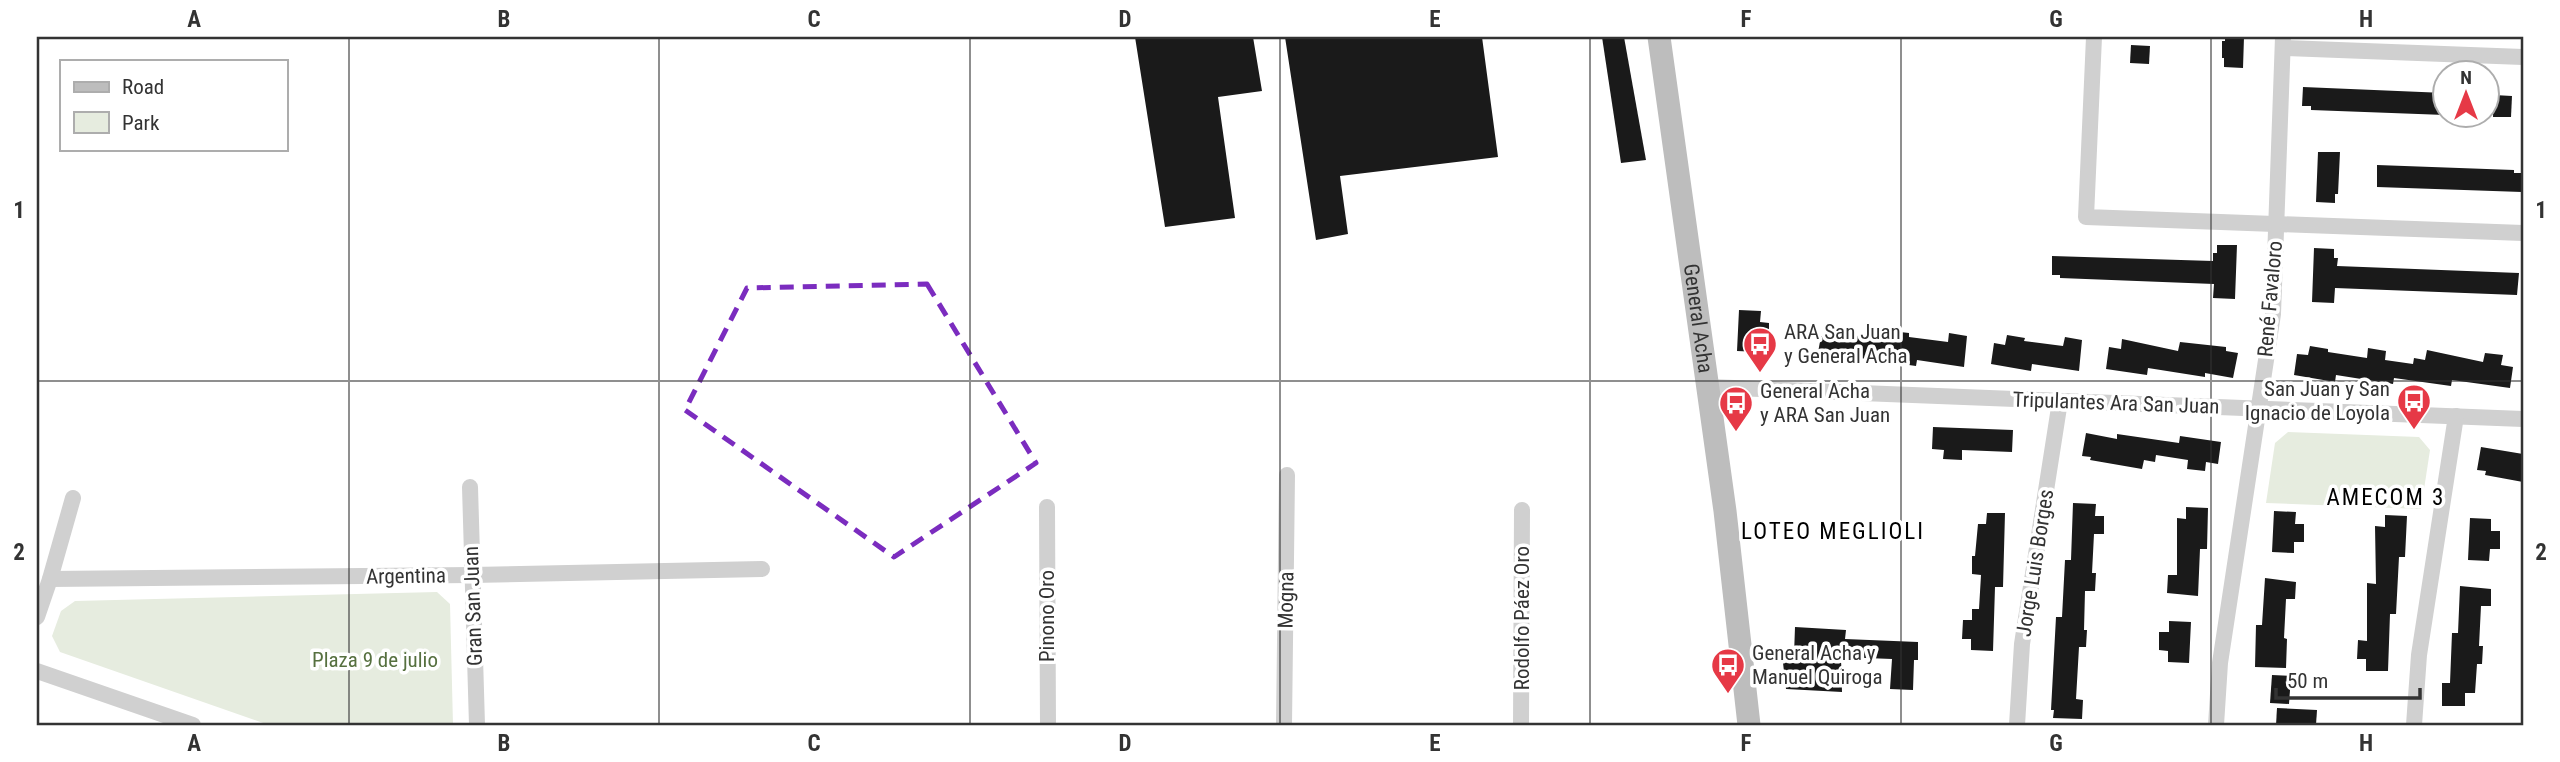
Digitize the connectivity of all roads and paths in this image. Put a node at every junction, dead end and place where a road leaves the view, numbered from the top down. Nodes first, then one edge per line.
1 (1659, 37) edge
2 (2094, 37) edge
3 (2283, 42) edge
4 (2523, 57) edge
5 (2276, 224) junction
6 (2523, 233) edge
7 (1708, 387) junction
8 (2060, 401) junction
9 (2259, 409) junction
10 (2456, 416) junction
11 (2523, 419) edge
12 (1287, 475) dead end
13 (470, 487) dead end
14 (74, 498) dead end
15 (1047, 507) dead end
16 (1522, 510) dead end
17 (762, 569) dead end
18 (472, 575) junction
19 (50, 579) junction
20 (37, 617) edge
21 (37, 671) edge
22 (193, 725) edge
23 (477, 725) edge
24 (1048, 725) edge
25 (1284, 725) edge
26 (1521, 725) edge
27 (1749, 725) edge
28 (2017, 725) edge
29 (2216, 725) edge
30 (2414, 725) edge

1 - 7 main road, General Acha
2 - 5 street
3 - 4 street
3 - 5 street, René Favaloro
5 - 6 street
5 - 9 street, René Favaloro
7 - 8 street, Tripulantes Ara San Juan
7 - 27 main road, General Acha
8 - 9 street, Tripulantes Ara San Juan
8 - 28 street, Jorge Luis Borges
9 - 10 street, Tripulantes Ara San Juan
9 - 29 street, René Favaloro
10 - 11 street, Tripulantes Ara San Juan
10 - 30 street
12 - 25 street, Mogna
13 - 18 street, Gran San Juan
14 - 19 street
15 - 24 street, Pinono Oro
16 - 26 street, Rodolfo Páez Oro
17 - 18 street, Argentina
18 - 19 street, Argentina
18 - 23 street, Gran San Juan
19 - 20 street
21 - 22 street

